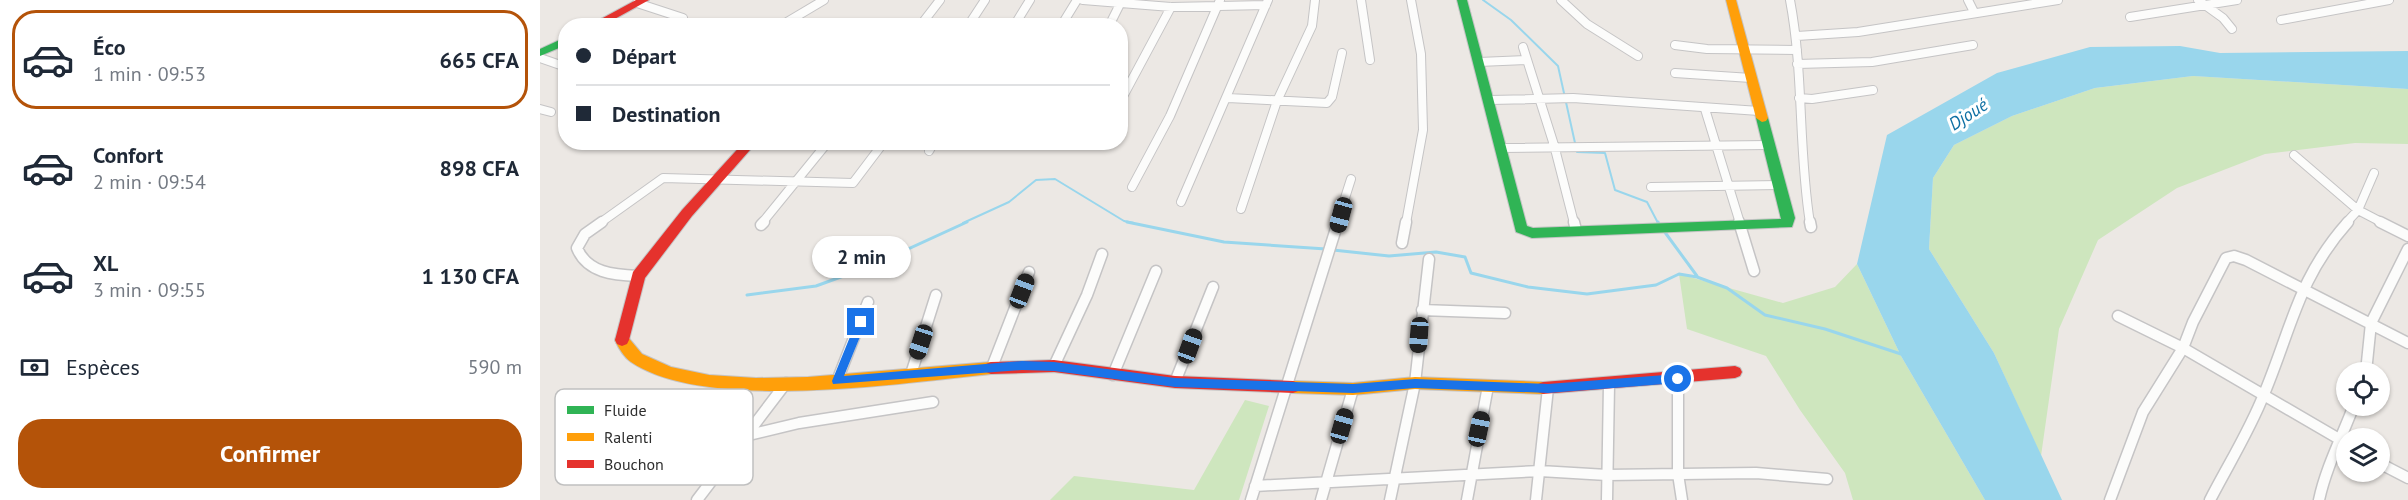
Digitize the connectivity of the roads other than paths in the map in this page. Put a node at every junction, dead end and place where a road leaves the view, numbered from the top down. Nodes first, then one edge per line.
1 (824, 0) edge
2 (940, 0) edge
3 (985, 0) edge
4 (1030, 0) edge
5 (1077, 0) edge
6 (1083, 0) edge
7 (1315, 0) edge
8 (1361, 0) edge
9 (1411, 0) edge
10 (1462, 0) edge
11 (1562, 0) edge
12 (1731, 0) edge
13 (1790, 0) edge
14 (1968, 0) edge
15 (2058, 0) edge
16 (2198, 0) edge
17 (2237, 0) edge
18 (2389, 0) edge
19 (640, 2) edge
20 (1219, 3) edge
21 (1267, 3) edge
22 (1120, 4) junction
23 (2206, 6) junction
24 (1172, 7) junction
25 (1974, 12) junction
26 (2130, 17) dead end
27 (609, 18) edge
28 (683, 18) dead end
29 (794, 18) edge
30 (926, 18) edge
31 (973, 18) edge
32 (1019, 18) edge
33 (1067, 18) edge
34 (1113, 18) edge
35 (2281, 20) dead end
36 (2232, 29) dead end
37 (1797, 36) junction
38 (558, 44) edge
39 (1675, 45) dead end
40 (1973, 45) dead end
41 (1523, 47) dead end
42 (1743, 49) junction
43 (1797, 50) junction
44 (540, 53) edge
45 (1342, 53) dead end
46 (1638, 56) dead end
47 (540, 58) edge
48 (1370, 60) dead end
49 (1527, 60) junction
50 (1479, 62) junction
51 (1797, 63) junction
52 (558, 64) edge
53 (1675, 73) dead end
54 (1751, 78) junction
55 (1128, 87) edge
56 (1873, 90) dead end
57 (1227, 98) junction
58 (1799, 98) junction
59 (1540, 99) junction
60 (1490, 100) junction
61 (1277, 101) junction
62 (540, 109) edge
63 (1705, 109) junction
64 (1759, 111) junction
65 (550, 112) dead end
66 (1716, 144) junction
67 (1554, 145) junction
68 (1768, 145) junction
69 (1502, 148) junction
70 (744, 150) edge
71 (822, 150) edge
72 (878, 150) edge
73 (2294, 155) dead end
74 (2374, 173) dead end
75 (718, 179) junction
76 (1351, 179) dead end
77 (796, 183) junction
78 (1730, 185) junction
79 (1779, 185) junction
80 (1132, 187) dead end
81 (1651, 187) dead end
82 (1181, 202) dead end
83 (1241, 209) dead end
84 (2358, 210) junction
85 (761, 225) dead end
86 (1742, 226) junction
87 (1811, 227) dead end
88 (1576, 230) junction
89 (2408, 236) edge
90 (1402, 243) dead end
91 (2408, 249) edge
92 (1102, 254) dead end
93 (1429, 259) dead end
94 (1156, 271) dead end
95 (1754, 271) dead end
96 (1029, 272) dead end
97 (638, 276) junction
98 (1212, 287) dead end
99 (2302, 288) junction
100 (936, 295) dead end
101 (868, 302) dead end
102 (1422, 310) junction
103 (1505, 313) dead end
104 (2118, 316) dead end
105 (2371, 323) junction
106 (2408, 343) edge
107 (2183, 348) junction
108 (2367, 362) edge
109 (1054, 366) junction
110 (992, 367) junction
111 (1736, 372) dead end
112 (911, 374) junction
113 (1113, 375) junction
114 (1678, 379) junction
115 (837, 381) junction
116 (1175, 382) junction
117 (786, 383) junction
118 (1415, 383) junction
119 (1609, 385) junction
120 (1488, 386) junction
121 (1286, 387) junction
122 (1548, 388) junction
123 (1353, 389) junction
124 (2264, 395) junction
125 (933, 402) dead end
126 (753, 426) edge
127 (753, 434) edge
128 (2336, 437) edge
129 (2336, 454) edge
130 (2390, 469) edge
131 (1540, 471) junction
132 (1470, 472) junction
133 (1678, 474) junction
134 (1607, 475) junction
135 (2408, 478) edge
136 (1394, 479) junction
137 (1827, 479) dead end
138 (1326, 482) junction
139 (708, 485) edge
140 (1255, 486) junction
141 (697, 500) edge
142 (1251, 500) edge
143 (1321, 500) edge
144 (1390, 500) edge
145 (1467, 500) edge
146 (1536, 500) edge
147 (1607, 500) edge
148 (1682, 500) edge
149 (2110, 500) edge
150 (2210, 500) edge
151 (2319, 500) edge

1 - 29 street
2 - 30 street
3 - 31 street
4 - 32 street
5 - 33 street
6 - 22 street
7 - 61 street
8 - 48 street
9 - 90 street
10 - 50 street
11 - 46 street
12 - 42 street
13 - 37 street
14 - 25 street
15 - 25 street
16 - 23 street
17 - 23 street
18 - 35 street
19 - 27 street
19 - 28 street
20 - 21 street
20 - 24 street
20 - 80 street
21 - 57 street
22 - 24 street
22 - 34 street
23 - 26 street
23 - 36 street
24 - 55 street
25 - 37 street
37 - 43 street
38 - 44 street
39 - 42 street
40 - 51 street
41 - 49 street
42 - 43 street
42 - 54 street
43 - 51 street
45 - 61 street
47 - 52 street
49 - 50 street
49 - 59 street
50 - 60 street
51 - 58 street
53 - 54 street
54 - 64 street
56 - 58 street
57 - 61 street
57 - 82 street
58 - 87 street
59 - 60 street
59 - 63 street
59 - 67 street
60 - 69 street
61 - 83 street
62 - 65 street
63 - 64 street
63 - 66 street
64 - 68 street
66 - 67 street
66 - 68 street
66 - 78 street
67 - 69 street
67 - 88 street
68 - 79 street
69 - 88 street
70 - 75 street
71 - 77 street
72 - 77 street
73 - 84 street
74 - 84 street
75 - 77 street
75 - 97 street
75 - 97 street
76 - 121 street
77 - 85 street
78 - 79 street
78 - 81 street
78 - 86 street
79 - 86 street
84 - 89 street
84 - 99 street
86 - 88 street
86 - 95 street
91 - 105 street
92 - 109 street
93 - 102 street
94 - 113 street
96 - 110 street
97 - 117 street
98 - 116 street
99 - 105 street
99 - 107 street
99 - 124 street
100 - 112 street
101 - 115 street
102 - 103 street
102 - 118 street
104 - 107 street
105 - 106 street
105 - 108 street
107 - 124 street
107 - 149 street
109 - 110 street
109 - 113 street
110 - 112 street
111 - 114 street
112 - 115 street
113 - 116 street
114 - 119 street
114 - 133 street
115 - 117 street
116 - 121 street
117 - 126 street
118 - 120 street
118 - 123 street
118 - 136 street
119 - 122 street
119 - 134 street
120 - 122 street
120 - 132 street
121 - 123 street
121 - 140 street
122 - 131 street
123 - 138 street
124 - 128 street
124 - 150 street
125 - 127 street
129 - 151 street
130 - 135 street
131 - 132 street
131 - 134 street
131 - 146 street
132 - 136 street
132 - 145 street
133 - 134 street
133 - 137 street
133 - 148 street
134 - 147 street
136 - 138 street
136 - 144 street
138 - 140 street
138 - 143 street
139 - 141 street
140 - 142 street

